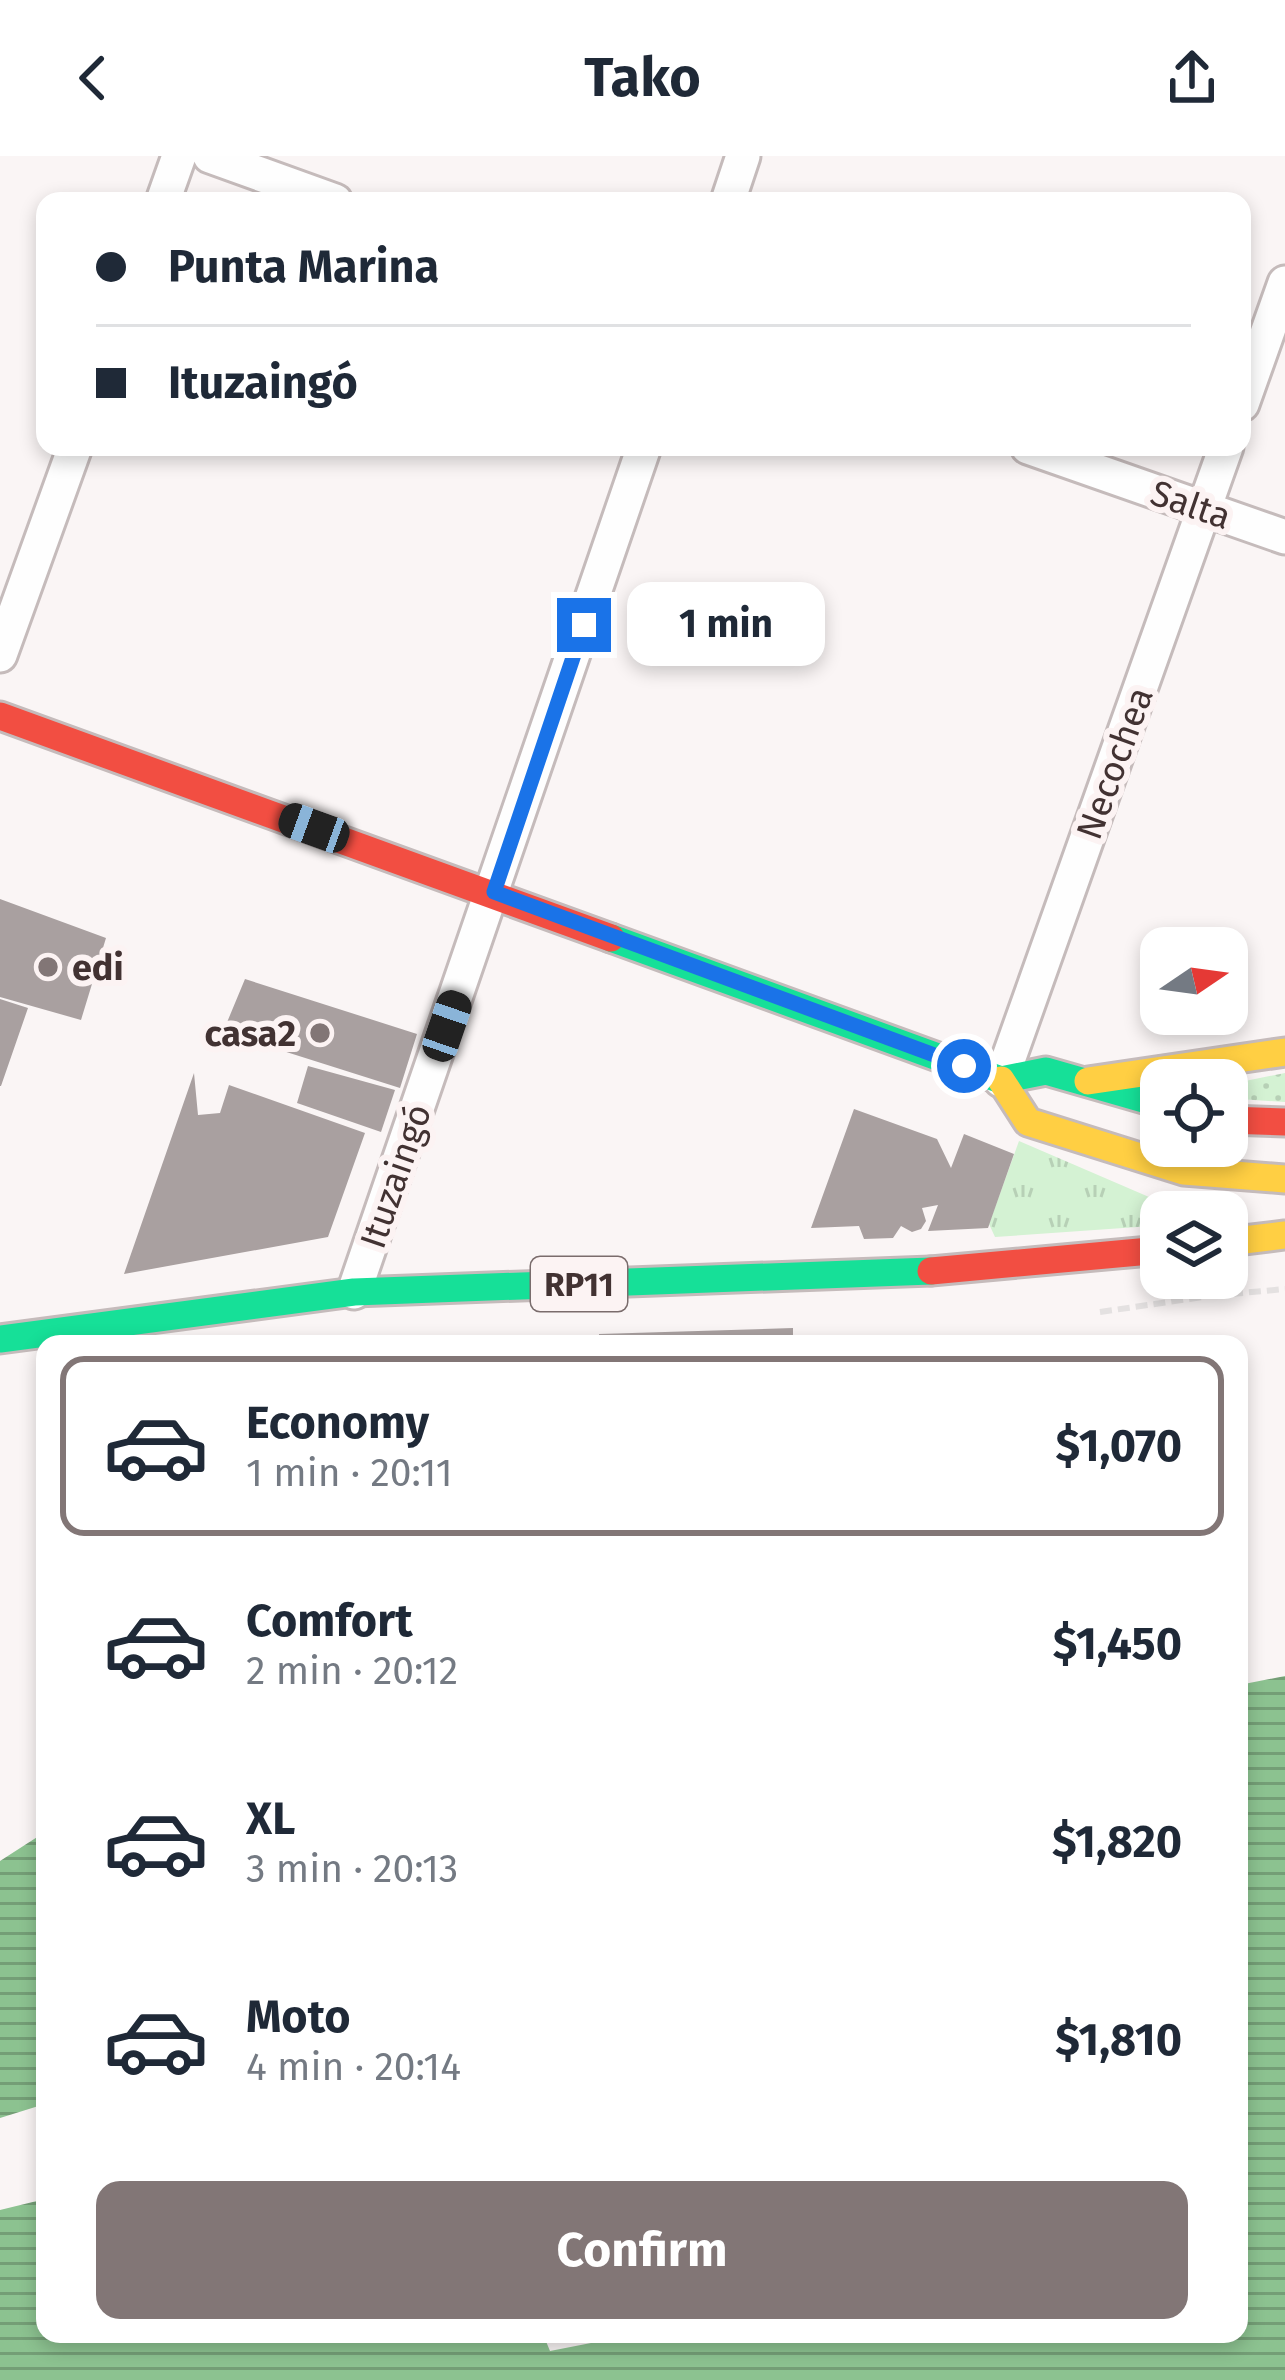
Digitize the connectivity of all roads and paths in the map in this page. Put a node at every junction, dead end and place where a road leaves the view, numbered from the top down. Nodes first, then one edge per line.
1 (179, 156) edge
2 (210, 156) edge
3 (743, 156) edge
4 (166, 192) edge
5 (310, 192) edge
6 (731, 192) edge
7 (1285, 283) edge
8 (1251, 379) edge
9 (72, 456) edge
10 (641, 456) edge
11 (1054, 456) edge
12 (1223, 456) edge
13 (1204, 508) junction
14 (1285, 537) edge
15 (0, 655) edge
16 (0, 716) edge
17 (494, 892) junction
18 (1285, 1052) edge
19 (1001, 1080) junction
20 (1082, 1082) junction
21 (1140, 1098) edge
22 (1248, 1121) edge
23 (1285, 1122) edge
24 (1134, 1157) junction
25 (1285, 1179) edge
26 (1190, 1191) edge
27 (1248, 1221) edge
28 (1278, 1235) edge
29 (1248, 1239) edge
30 (1140, 1252) edge
31 (1285, 1289) edge
32 (354, 1292) junction
33 (1248, 1292) edge
34 (1189, 1299) edge
35 (1100, 1312) dead end
36 (0, 1339) edge

1 - 4 street
2 - 5 street
3 - 6 street
7 - 8 street
9 - 15 street
10 - 17 street, Ituzaingó
11 - 13 street, Salta
12 - 13 street, Necochea
13 - 14 street, Salta
13 - 19 street, Necochea
16 - 17 main road
17 - 19 main road
17 - 32 street, Ituzaingó
18 - 20 main road
19 - 20 main road
19 - 24 main road
20 - 21 main road
22 - 23 main road
24 - 25 main road
24 - 26 main road
27 - 28 main road
28 - 29 main road
30 - 32 main road, RP11
31 - 33 path
32 - 36 main road, RP11
34 - 35 path

